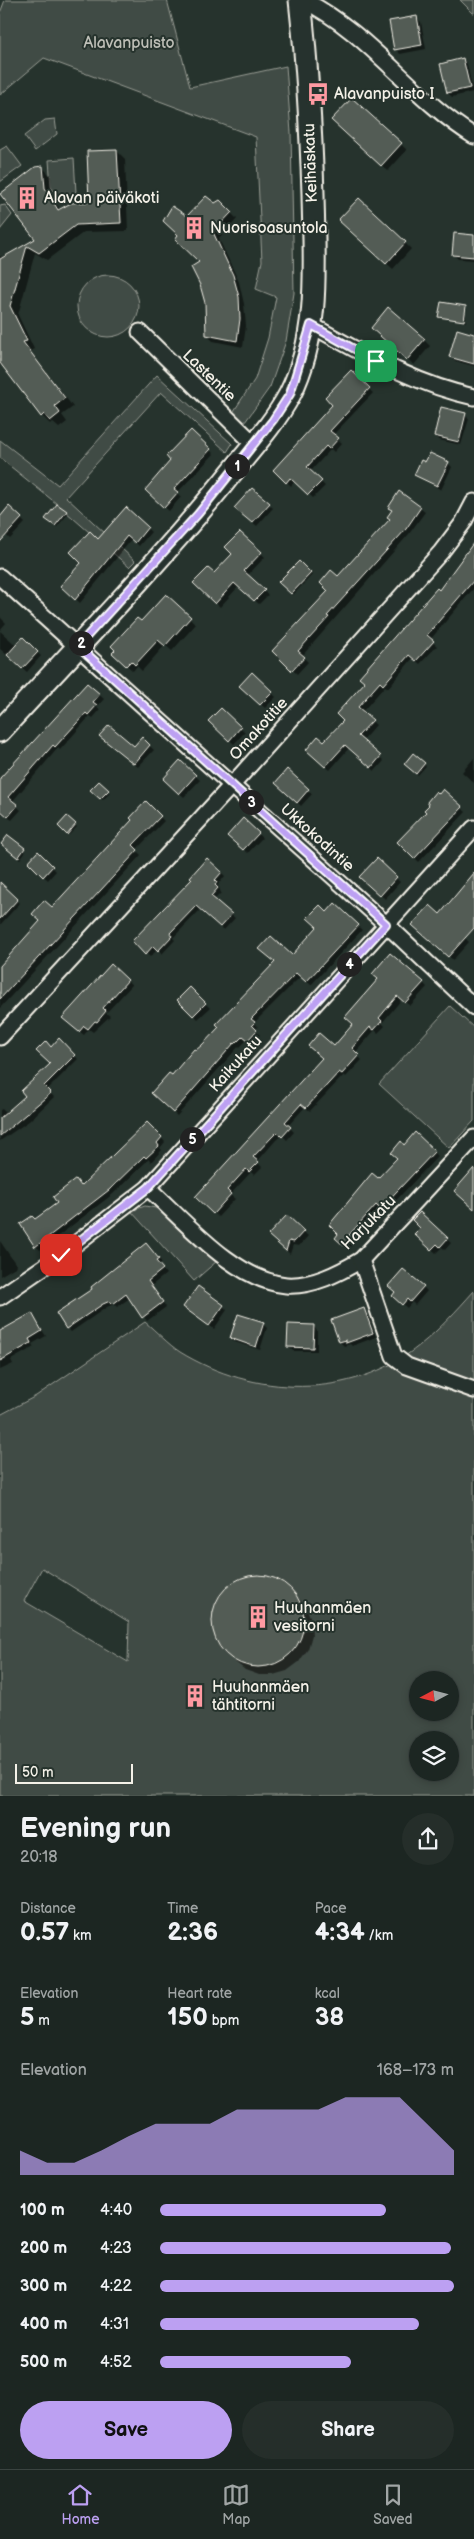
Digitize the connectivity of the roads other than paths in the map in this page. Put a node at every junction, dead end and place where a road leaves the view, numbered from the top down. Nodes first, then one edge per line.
1 (301, 0) edge
2 (474, 136) edge
3 (311, 325) junction
4 (140, 332) dead end
5 (474, 398) edge
6 (254, 444) junction
7 (474, 502) edge
8 (0, 577) edge
9 (78, 646) junction
10 (0, 732) edge
11 (232, 785) junction
12 (474, 828) edge
13 (386, 924) junction
14 (474, 1007) edge
15 (0, 1038) edge
16 (474, 1138) edge
17 (148, 1188) junction
18 (361, 1260) junction
19 (0, 1297) edge
20 (474, 1390) edge

1 - 2 street
1 - 3 street, Keihäskatu
3 - 5 street
3 - 6 street, Keihäskatu
4 - 6 street, Lastentie
6 - 9 street, Keihäskatu
7 - 11 street, Omakotitie
8 - 9 street, Ukkokodintie
9 - 10 street, Keihäskatu
9 - 11 street, Ukkokodintie
11 - 13 street, Ukkokodintie
11 - 15 street, Omakotitie
12 - 13 street, Kaikukatu
13 - 14 street, Ukkokodintie
13 - 17 street, Kaikukatu
16 - 18 street, Harjukatu
17 - 18 street, Harjukatu
17 - 19 street, Kaikukatu
18 - 20 street

